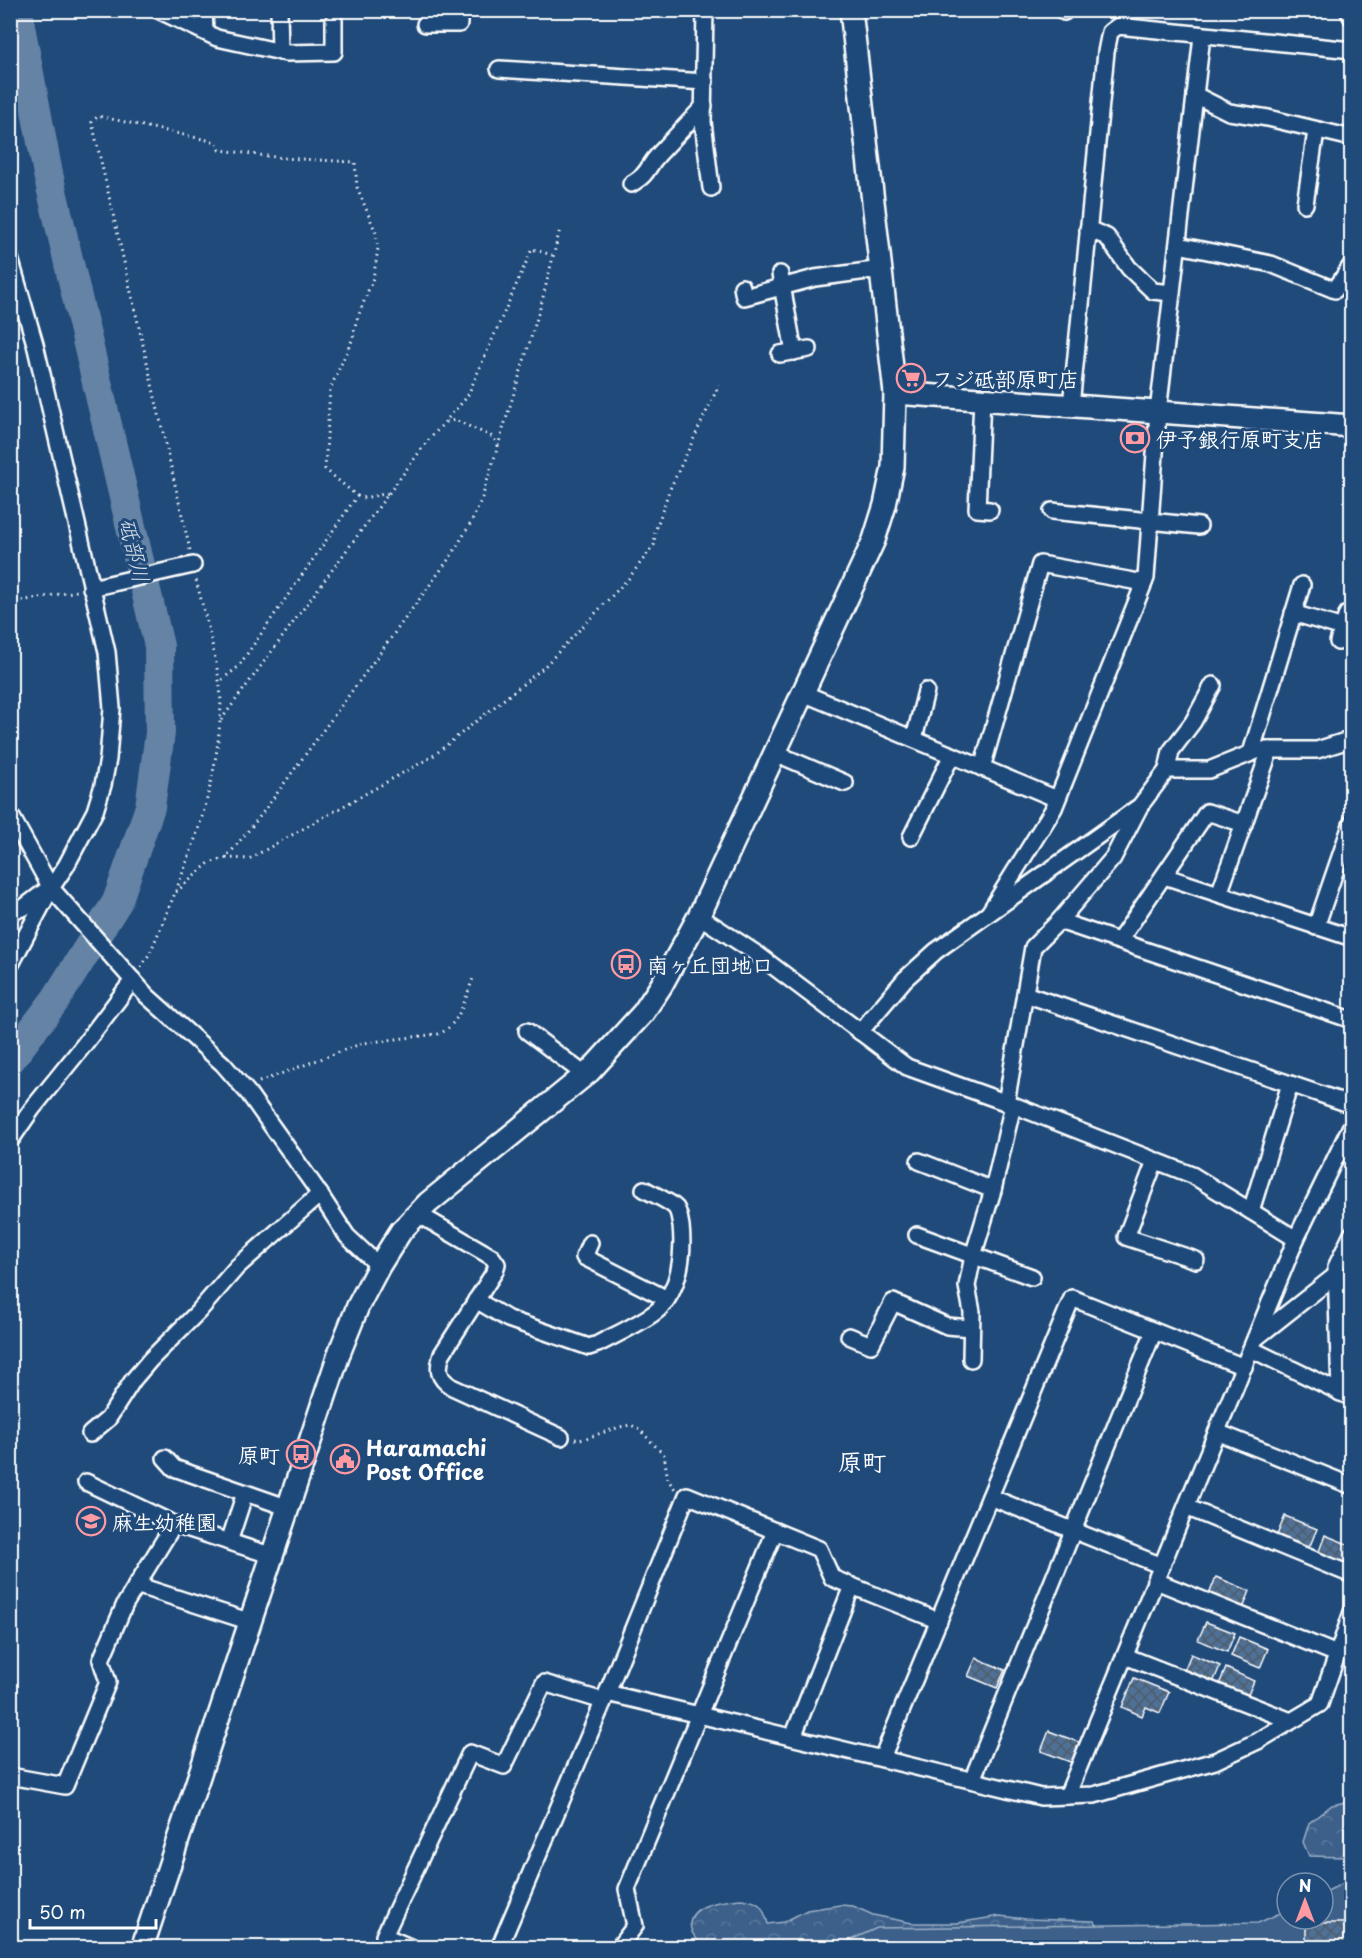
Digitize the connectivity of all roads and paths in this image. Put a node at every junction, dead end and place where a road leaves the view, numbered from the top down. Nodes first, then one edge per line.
1 (158, 10) edge
2 (204, 10) edge
3 (279, 10) edge
4 (459, 10) edge
5 (705, 10) edge
6 (851, 10) edge
7 (1348, 10) edge
8 (1352, 18) edge
9 (334, 20) dead end
10 (424, 24) dead end
11 (205, 32) junction
12 (1202, 36) junction
13 (1352, 50) edge
14 (280, 52) junction
15 (499, 69) dead end
16 (705, 82) junction
17 (1195, 95) junction
18 (704, 106) junction
19 (1316, 131) junction
20 (1352, 138) edge
21 (631, 184) dead end
22 (711, 188) dead end
23 (1305, 204) dead end
24 (560, 229) dead end
25 (1088, 229) junction
26 (1178, 245) junction
27 (552, 255) junction
28 (10, 258) edge
29 (1352, 264) edge
30 (882, 269) junction
31 (781, 281) junction
32 (742, 286) dead end
33 (1172, 293) junction
34 (794, 351) dead end
35 (719, 385) dead end
36 (895, 393) junction
37 (982, 399) junction
38 (1071, 405) junction
39 (1158, 412) junction
40 (444, 422) junction
41 (1352, 426) edge
42 (499, 447) junction
43 (391, 493) junction
44 (357, 496) junction
45 (990, 510) dead end
46 (1052, 511) dead end
47 (1151, 521) junction
48 (1199, 526) dead end
49 (190, 566) junction
50 (1144, 584) junction
51 (1302, 585) dead end
52 (94, 588) junction
53 (10, 603) edge
54 (1293, 613) junction
55 (1343, 628) dead end
56 (219, 682) junction
57 (1213, 685) dead end
58 (926, 691) dead end
59 (803, 693) junction
60 (220, 721) junction
61 (914, 739) junction
62 (1352, 739) edge
63 (1270, 750) junction
64 (775, 753) junction
65 (1251, 753) junction
66 (952, 755) junction
67 (982, 768) junction
68 (1167, 770) junction
69 (845, 783) dead end
70 (1057, 799) junction
71 (1140, 806) junction
72 (10, 814) edge
73 (1352, 822) edge
74 (1244, 824) junction
75 (911, 837) dead end
76 (225, 858) junction
77 (1164, 876) junction
78 (55, 892) junction
79 (175, 892) junction
80 (1219, 894) junction
81 (10, 911) edge
82 (989, 913) junction
83 (699, 916) junction
84 (1059, 921) junction
85 (1316, 927) junction
86 (1352, 938) edge
87 (1119, 941) junction
88 (10, 966) edge
89 (128, 975) junction
90 (474, 976) dead end
91 (1025, 994) junction
92 (1352, 1020) edge
93 (527, 1031) dead end
94 (860, 1032) junction
95 (232, 1075) junction
96 (585, 1075) junction
97 (1290, 1084) junction
98 (1010, 1104) junction
99 (1352, 1104) edge
100 (1352, 1124) edge
101 (10, 1141) edge
102 (919, 1161) dead end
103 (1155, 1161) junction
104 (644, 1189) dead end
105 (993, 1190) junction
106 (320, 1194) junction
107 (1251, 1211) junction
108 (418, 1214) junction
109 (1352, 1234) edge
110 (917, 1235) dead end
111 (1296, 1239) junction
112 (590, 1243) dead end
113 (973, 1256) junction
114 (1196, 1260) dead end
115 (379, 1266) junction
116 (1336, 1275) junction
117 (1032, 1277) dead end
118 (667, 1299) junction
119 (476, 1300) junction
120 (971, 1328) junction
121 (1154, 1331) junction
122 (849, 1336) dead end
123 (1253, 1344) junction
124 (971, 1359) dead end
125 (1244, 1367) junction
126 (1346, 1396) edge
127 (1217, 1432) junction
128 (90, 1434) dead end
129 (561, 1437) joint
130 (165, 1458) dead end
131 (86, 1482) dead end
132 (1352, 1486) edge
133 (675, 1489) dead end
134 (245, 1493) junction
135 (990, 1497) junction
136 (1186, 1507) junction
137 (289, 1508) junction
138 (174, 1524) junction
139 (1073, 1530) junction
140 (775, 1531) junction
141 (229, 1542) junction
142 (273, 1556) junction
143 (1162, 1566) junction
144 (1352, 1575) edge
145 (1156, 1581) junction
146 (136, 1585) junction
147 (852, 1586) junction
148 (1352, 1612) edge
149 (939, 1621) junction
150 (251, 1622) junction
151 (1337, 1654) junction
152 (1125, 1656) junction
153 (605, 1697) junction
154 (698, 1714) junction
155 (1291, 1721) junction
156 (793, 1737) junction
157 (882, 1758) junction
158 (10, 1776) edge
159 (972, 1780) junction
160 (1067, 1796) junction
161 (142, 1947) edge
162 (412, 1947) edge
163 (499, 1947) edge
164 (618, 1947) edge

1 - 11 street
2 - 11 street
3 - 14 street
4 - 10 street
5 - 16 street
6 - 30 street
7 - 8 street
9 - 14 street
11 - 14 street
12 - 13 street
12 - 17 street
12 - 25 street
15 - 16 street
16 - 18 street
17 - 19 street
17 - 26 street
18 - 21 street
18 - 22 street
19 - 20 street
19 - 23 street
24 - 27 path
25 - 33 street
25 - 38 street
26 - 29 street
26 - 33 street
27 - 40 path
27 - 42 path
28 - 52 street
30 - 31 street
30 - 36 street
31 - 32 street
31 - 34 street
33 - 39 street
35 - 76 path
36 - 37 street
36 - 59 street
37 - 38 street
37 - 45 street
38 - 39 street
39 - 41 street
39 - 47 street
40 - 42 path
40 - 43 path
42 - 76 path
43 - 44 path
43 - 60 path
44 - 49 path
44 - 56 path
46 - 47 street
47 - 48 street
47 - 50 street
49 - 52 street
49 - 56 path
50 - 67 street
50 - 70 street
51 - 54 street
52 - 53 path
52 - 78 street
54 - 55 street
54 - 65 street
56 - 60 path
57 - 68 street
58 - 61 street
59 - 61 street
59 - 64 street
60 - 79 path
61 - 66 street
62 - 63 street
63 - 65 street
63 - 74 street
64 - 69 street
64 - 83 street
65 - 68 street
66 - 67 street
66 - 75 street
67 - 70 street
68 - 71 street
70 - 82 street
71 - 82 street
71 - 84 street
72 - 78 street
73 - 85 street
74 - 77 street
74 - 80 street
76 - 79 path
77 - 80 street
77 - 87 street
78 - 81 street
78 - 88 street
78 - 89 street
79 - 89 path
80 - 85 street
82 - 94 street
83 - 94 street
83 - 96 street
84 - 87 street
84 - 91 street
85 - 86 street
87 - 92 street
89 - 95 street
89 - 101 street
90 - 95 path
91 - 97 street
91 - 98 street
93 - 96 street
94 - 98 street
95 - 106 street
96 - 108 street
97 - 99 street
97 - 107 street
98 - 103 street
98 - 105 street
100 - 111 street
102 - 105 street
103 - 107 street
103 - 114 street
104 - 118 street
105 - 113 street
106 - 115 street
106 - 128 street
107 - 111 street
108 - 115 street
108 - 119 street
109 - 116 street
110 - 113 street
111 - 123 street
112 - 118 street
113 - 117 street
113 - 120 street
115 - 137 street
116 - 123 street
116 - 126 street
118 - 119 street
119 - 129 street
120 - 122 street
120 - 124 street
121 - 125 street
121 - 135 street
121 - 139 street
123 - 125 street
123 - 126 street
125 - 127 street
127 - 132 street
127 - 136 street
129 - 133 path
130 - 134 street
131 - 138 street
134 - 137 street
134 - 141 street
135 - 139 street
135 - 149 street
136 - 143 street
136 - 144 street
137 - 142 street
138 - 141 street
138 - 146 street
139 - 143 street
139 - 159 street
140 - 147 street
140 - 153 street
140 - 154 street
141 - 142 street
142 - 150 street
143 - 145 street
145 - 151 street
145 - 152 street
146 - 150 street
146 - 158 street
147 - 149 street
147 - 156 street
148 - 151 street
149 - 157 street
150 - 161 street
151 - 155 street
152 - 155 street
152 - 160 street
153 - 154 street
153 - 162 street
153 - 163 street
154 - 156 street
154 - 164 street
155 - 160 street
156 - 157 street
157 - 159 street
159 - 160 street

